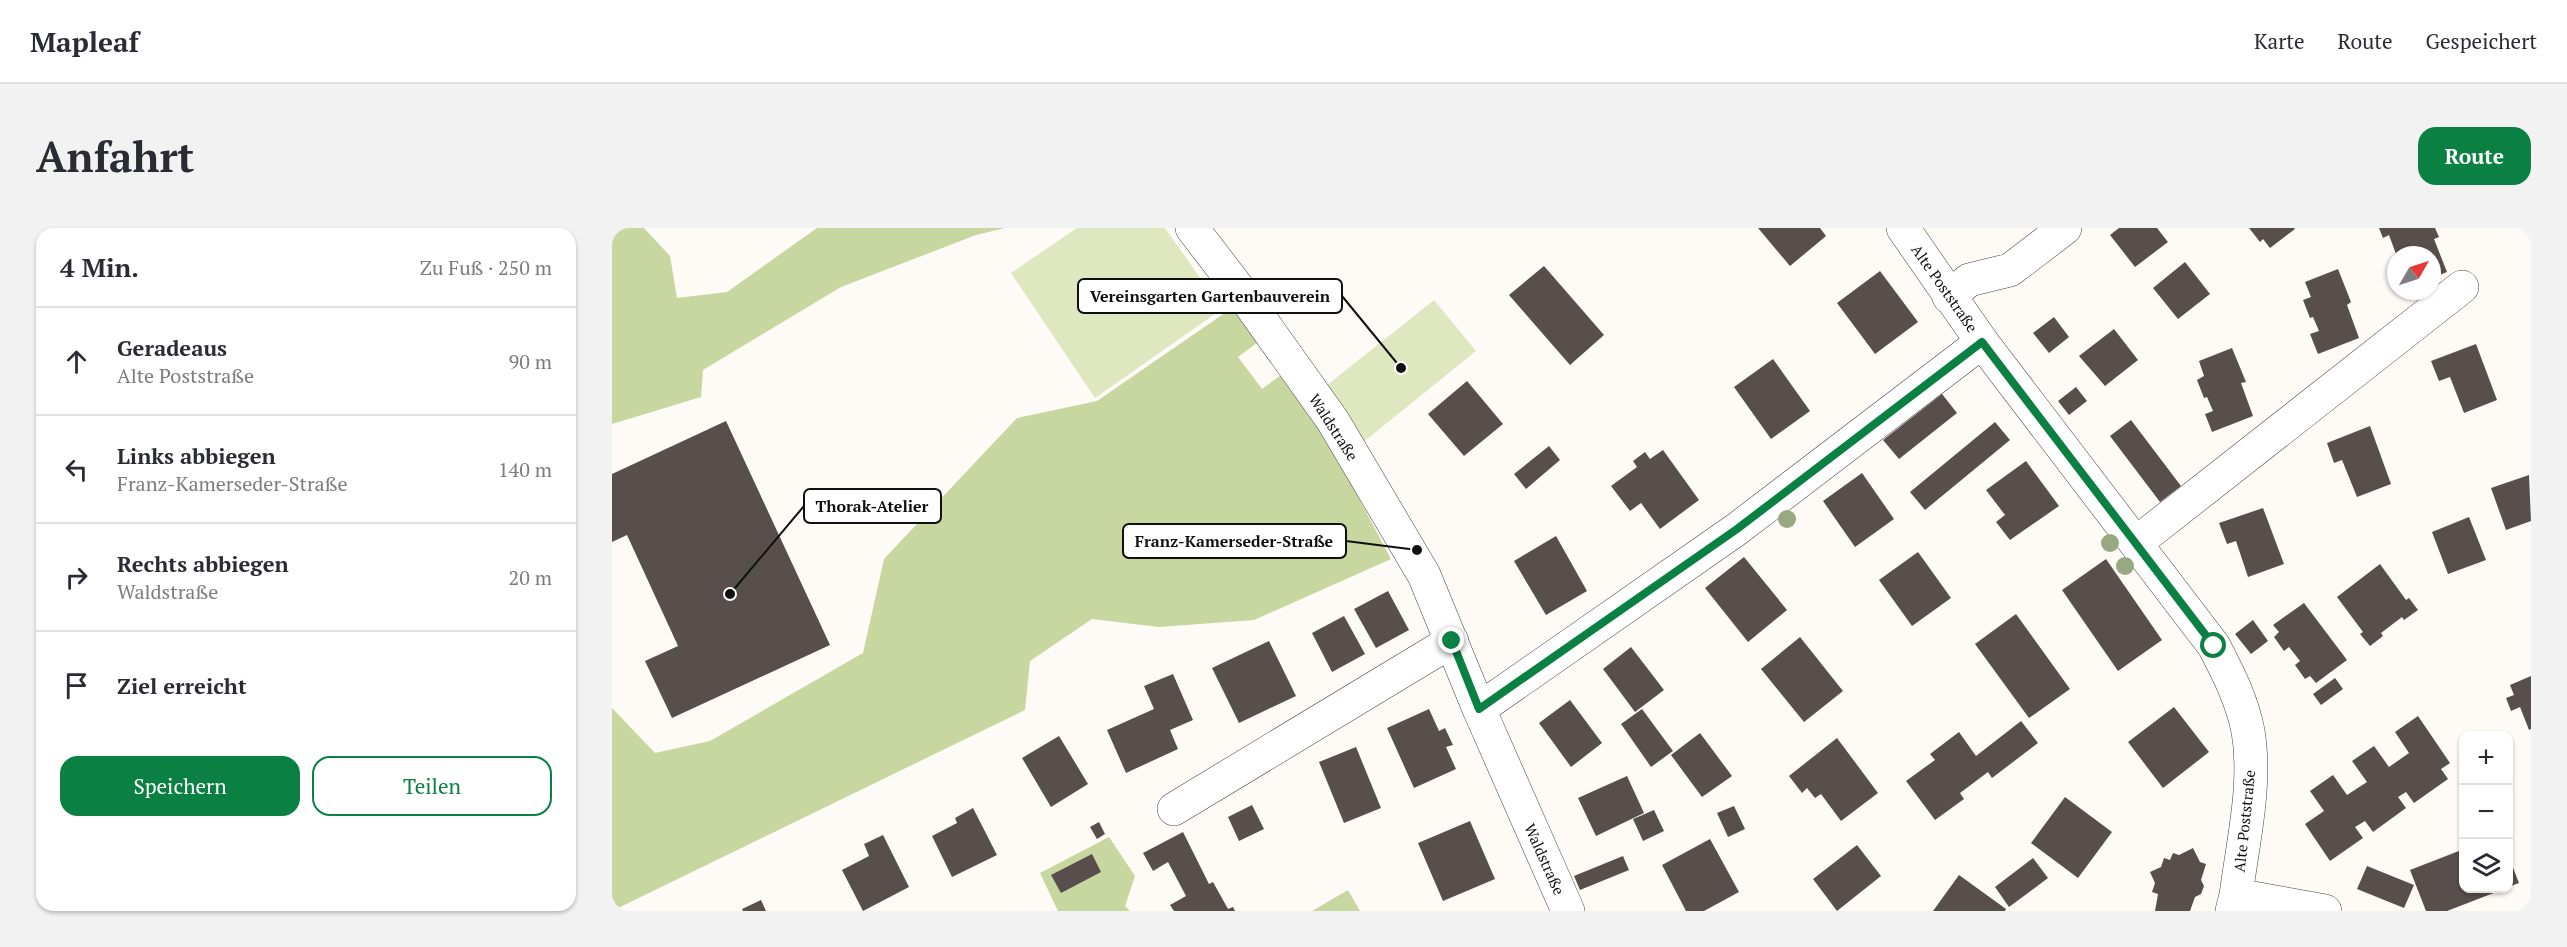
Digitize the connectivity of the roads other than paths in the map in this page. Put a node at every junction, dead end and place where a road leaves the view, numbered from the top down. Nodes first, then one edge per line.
1 (1192, 228) edge
2 (1903, 228) edge
3 (2065, 228) edge
4 (2462, 287) dead end
5 (1949, 297) junction
6 (2441, 326) dead end
7 (1982, 342) junction
8 (2141, 550) junction
9 (1452, 641) junction
10 (1479, 709) junction
11 (1174, 809) dead end
12 (2234, 903) edge
13 (1568, 911) edge
14 (2325, 911) edge

1 - 9 street, Waldstraße
2 - 5 street, Alte Poststraße
3 - 5 street
4 - 8 street
5 - 7 street, Alte Poststraße
6 - 8 street
7 - 8 street, Alte Poststraße
7 - 10 street
8 - 12 street, Alte Poststraße
9 - 10 street, Waldstraße
9 - 11 street
10 - 13 street, Waldstraße
12 - 14 street

